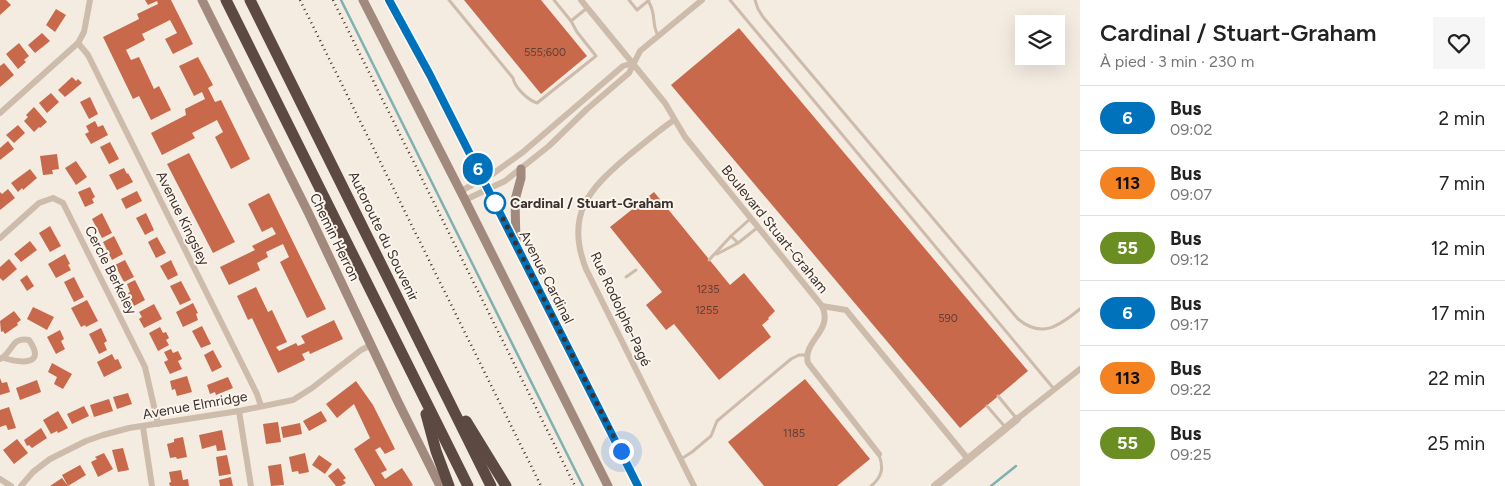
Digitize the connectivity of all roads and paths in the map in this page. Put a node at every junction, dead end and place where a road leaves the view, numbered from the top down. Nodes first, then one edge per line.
1 (90, 0) edge
2 (202, 0) edge
3 (226, 0) edge
4 (250, 0) edge
5 (364, 0) edge
6 (389, 0) edge
7 (449, 0) edge
8 (554, 0) edge
9 (581, 0) edge
10 (629, 0) edge
11 (649, 0) edge
12 (702, 0) edge
13 (730, 0) edge
14 (755, 0) edge
15 (587, 8) junction
16 (571, 21) junction
17 (658, 36) junction
18 (78, 43) junction
19 (633, 63) junction
20 (0, 113) edge
21 (674, 120) junction
22 (522, 169) junction
23 (483, 180) junction
24 (488, 189) junction
25 (463, 196) junction
26 (751, 219) junction
27 (758, 227) junction
28 (731, 236) junction
29 (0, 238) edge
30 (738, 243) junction
31 (516, 246) junction
32 (714, 256) junction
33 (709, 260) dead end
34 (636, 270) dead end
35 (626, 277) dead end
36 (822, 306) junction
37 (1080, 309) edge
38 (371, 345) junction
39 (807, 355) junction
40 (2, 358) edge
41 (433, 369) junction
42 (1080, 369) edge
43 (1055, 389) junction
44 (420, 390) junction
45 (998, 396) dead end
46 (261, 406) junction
47 (987, 406) dead end
48 (239, 411) junction
49 (1017, 420) junction
50 (158, 424) junction
51 (143, 427) junction
52 (1006, 428) junction
53 (879, 454) joint
54 (680, 459) junction
55 (968, 459) junction
56 (0, 479) edge
57 (11, 486) edge
58 (21, 486) edge
59 (152, 486) edge
60 (252, 486) edge
61 (440, 486) edge
62 (449, 486) edge
63 (468, 486) edge
64 (491, 486) edge
65 (506, 486) edge
66 (608, 486) edge
67 (638, 486) edge
68 (694, 486) edge
69 (871, 486) edge
70 (935, 486) edge

1 - 18 street
2 - 38 main road, Chemin Herron
3 - 44 highway
4 - 41 highway, Autoroute du Souvenir
5 - 25 main road
6 - 23 main road, Avenue Cardinal
7 - 16 lane
8 - 16 lane
9 - 15 street
10 - 11 lane
11 - 17 lane
12 - 17 street
13 - 43 lane
14 - 37 lane
15 - 16 lane
15 - 19 street
17 - 19 street
18 - 20 street
18 - 46 street, Avenue Kingsley
19 - 21 street
19 - 22 street
19 - 23 street
21 - 26 street, Boulevard Stuart-Graham
21 - 54 street, Rue Rodolphe-Pagé
22 - 24 street
22 - 31 main road
23 - 24 main road, Avenue Cardinal
23 - 25 street
24 - 25 street
24 - 31 main road, Avenue Cardinal
25 - 66 main road
26 - 27 street, Boulevard Stuart-Graham
26 - 28 lane
27 - 30 lane
27 - 36 street, Boulevard Stuart-Graham
28 - 30 lane
28 - 32 lane
29 - 50 street, Cercle Berkeley
30 - 32 lane
31 - 67 main road, Avenue Cardinal
32 - 33 lane
34 - 35 lane
36 - 39 street, Boulevard Stuart-Graham
36 - 55 street
38 - 46 street, Avenue Elmridge
38 - 61 main road, Chemin Herron
39 - 53 street
39 - 54 lane
40 - 40 street
41 - 64 highway, Autoroute du Souvenir
41 - 65 highway
42 - 43 street
43 - 49 street
44 - 62 highway
44 - 63 highway
45 - 49 lane
46 - 48 street, Avenue Elmridge
47 - 52 lane
48 - 50 street, Avenue Elmridge
48 - 60 street
49 - 52 street
50 - 51 street, Avenue Elmridge
51 - 58 street, Avenue Elmridge
51 - 59 street
52 - 55 street
53 - 69 lane
54 - 68 street, Rue Rodolphe-Pagé
55 - 70 street
56 - 57 street

